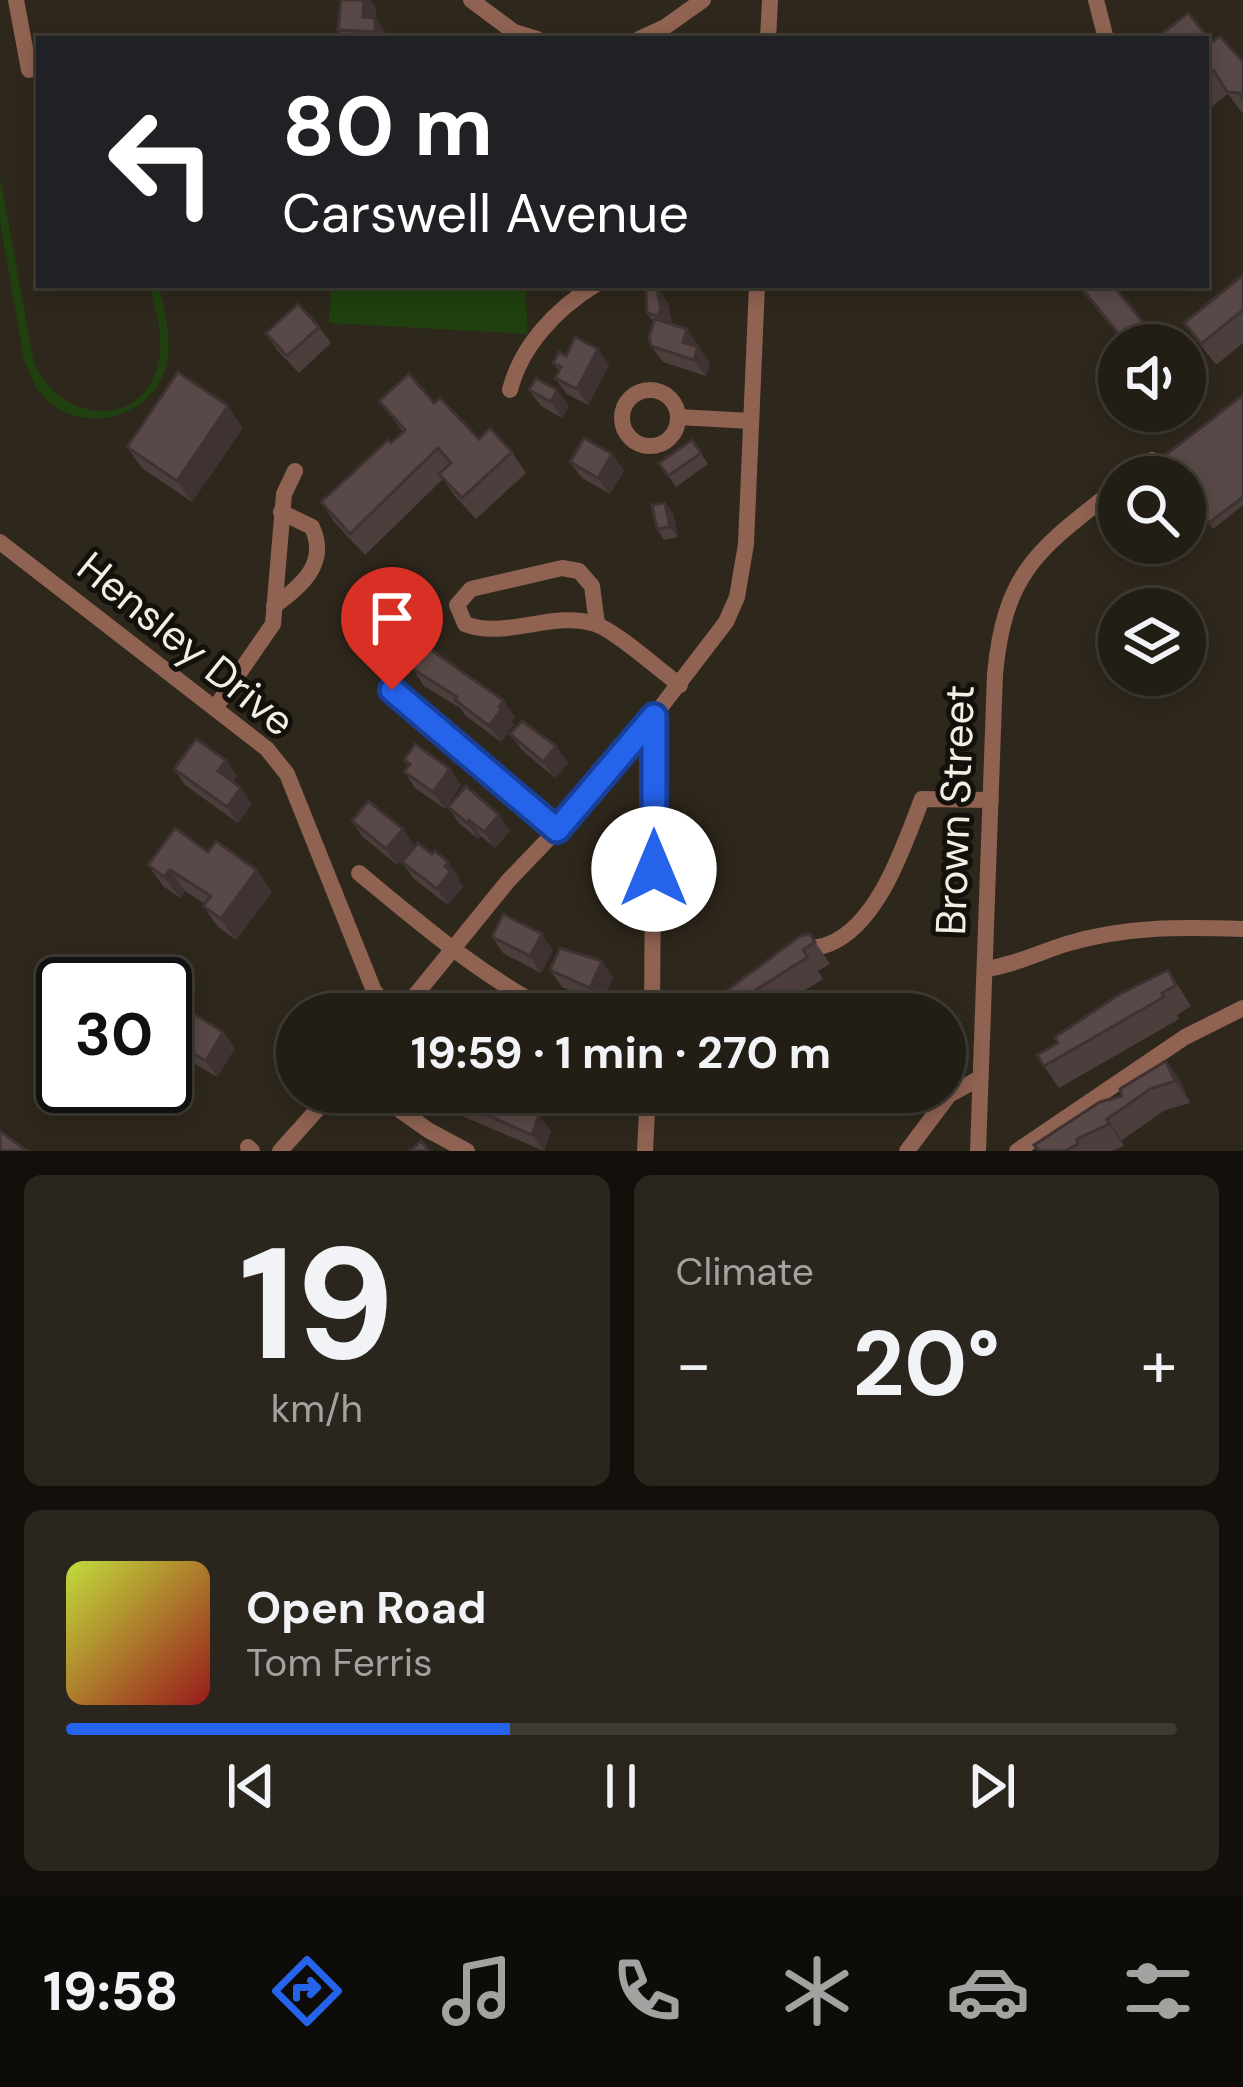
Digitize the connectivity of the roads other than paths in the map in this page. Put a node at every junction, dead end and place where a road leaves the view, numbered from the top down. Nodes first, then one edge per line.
1 (16, 0) edge
2 (471, 0) edge
3 (703, 0) edge
4 (770, 0) edge
5 (1096, 0) edge
6 (519, 36) edge
7 (646, 36) edge
8 (768, 36) edge
9 (1105, 36) edge
10 (28, 70) dead end
11 (591, 288) edge
12 (757, 288) edge
13 (510, 390) dead end
14 (678, 417) dead end
15 (751, 422) junction
16 (295, 471) dead end
17 (1098, 503) edge
18 (281, 512) junction
19 (0, 542) edge
20 (274, 606) junction
21 (597, 624) junction
22 (680, 685) junction
23 (392, 690) dead end
24 (215, 708) junction
25 (654, 716) junction
26 (992, 800) junction
27 (557, 830) junction
28 (359, 873) dead end
29 (1243, 929) edge
30 (452, 950) junction
31 (792, 960) edge
32 (985, 969) junction
33 (754, 987) edge
34 (376, 993) edge
35 (415, 993) edge
36 (517, 993) edge
37 (652, 993) edge
38 (746, 993) edge
39 (1243, 1008) edge
40 (980, 1078) junction
41 (314, 1113) edge
42 (404, 1113) edge
43 (647, 1113) edge
44 (281, 1151) edge
45 (467, 1151) edge
46 (645, 1151) edge
47 (907, 1151) edge
48 (977, 1151) edge
49 (1017, 1151) edge

1 - 10 street
2 - 6 street
3 - 7 street
4 - 8 street
5 - 9 street
11 - 13 street
12 - 15 street
14 - 15 street
15 - 22 street
16 - 18 street
17 - 26 street, Brown Street
18 - 20 street
18 - 20 street
19 - 24 street, Hensley Drive
20 - 24 street
21 - 21 street
21 - 22 street
22 - 25 street
23 - 27 street
24 - 34 street, Hensley Drive
25 - 27 street
25 - 37 street
26 - 31 street
26 - 32 street, Brown Street
27 - 30 street
28 - 30 street
29 - 32 street
30 - 35 street
30 - 36 street
32 - 40 street, Brown Street
33 - 38 street
39 - 49 street
40 - 47 street
40 - 48 street, Brown Street
41 - 44 street
42 - 45 street
43 - 46 street

